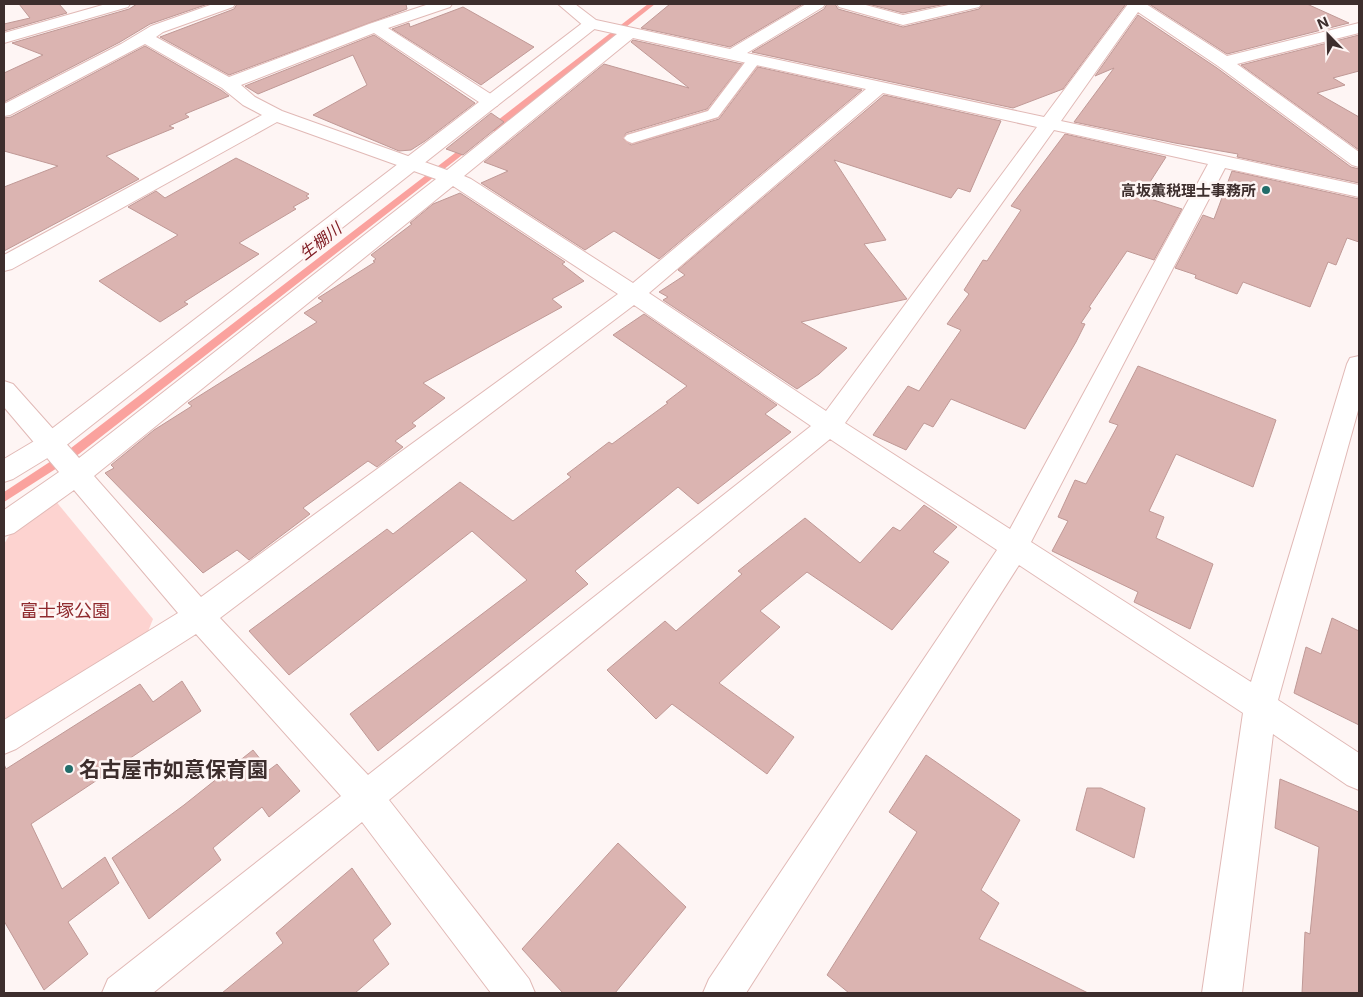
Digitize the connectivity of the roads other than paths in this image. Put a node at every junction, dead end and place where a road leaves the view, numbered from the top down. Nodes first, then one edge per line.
1 (122, 4) edge
2 (227, 4) edge
3 (444, 4) edge
4 (566, 4) edge
5 (783, 4) edge
6 (817, 4) edge
7 (845, 4) edge
8 (973, 4) edge
9 (1136, 4) edge
10 (801, 13) junction
11 (598, 26) junction
12 (375, 27) junction
13 (1359, 28) edge
14 (627, 32) junction
15 (4, 38) edge
16 (144, 38) junction
17 (732, 55) junction
18 (754, 60) junction
19 (1224, 62) junction
20 (228, 84) junction
21 (879, 87) junction
22 (491, 102) junction
23 (4, 111) edge
24 (276, 115) junction
25 (1050, 124) junction
26 (632, 138) dead end
27 (1218, 160) junction
28 (1359, 161) edge
29 (409, 164) junction
30 (442, 175) junction
31 (1359, 191) edge
32 (4, 264) edge
33 (634, 294) junction
34 (1359, 364) edge
35 (4, 390) edge
36 (1354, 407) edge
37 (829, 426) junction
38 (63, 460) junction
39 (4, 472) edge
40 (4, 525) edge
41 (1014, 548) junction
42 (199, 616) junction
43 (1260, 706) junction
44 (4, 738) edge
45 (1359, 773) edge
46 (365, 797) junction
47 (122, 993) edge
48 (516, 993) edge
49 (723, 993) edge
50 (1222, 993) edge

1 - 15 street
2 - 16 street
3 - 12 street
4 - 11 street
5 - 10 street
6 - 10 street
7 - 8 street
9 - 19 street
9 - 25 street
10 - 17 street
11 - 14 street
11 - 22 street
12 - 20 street
12 - 22 street
13 - 19 street
14 - 17 street
14 - 30 street
16 - 20 street
16 - 23 street
17 - 18 street
18 - 21 street
18 - 26 lane
19 - 28 street
20 - 24 street
21 - 25 street
21 - 33 street
22 - 29 street
24 - 29 street
24 - 32 street
25 - 27 street
25 - 37 street
27 - 31 street
27 - 41 street
29 - 30 street
29 - 38 street
30 - 33 street
30 - 38 street
33 - 37 street
33 - 42 street
34 - 36 street
35 - 38 street
36 - 43 street
37 - 41 street
37 - 46 street
38 - 39 street
38 - 40 street
38 - 42 street
41 - 43 street
41 - 49 street
42 - 44 street
42 - 46 street
43 - 45 street
43 - 50 street
46 - 47 street
46 - 48 street

